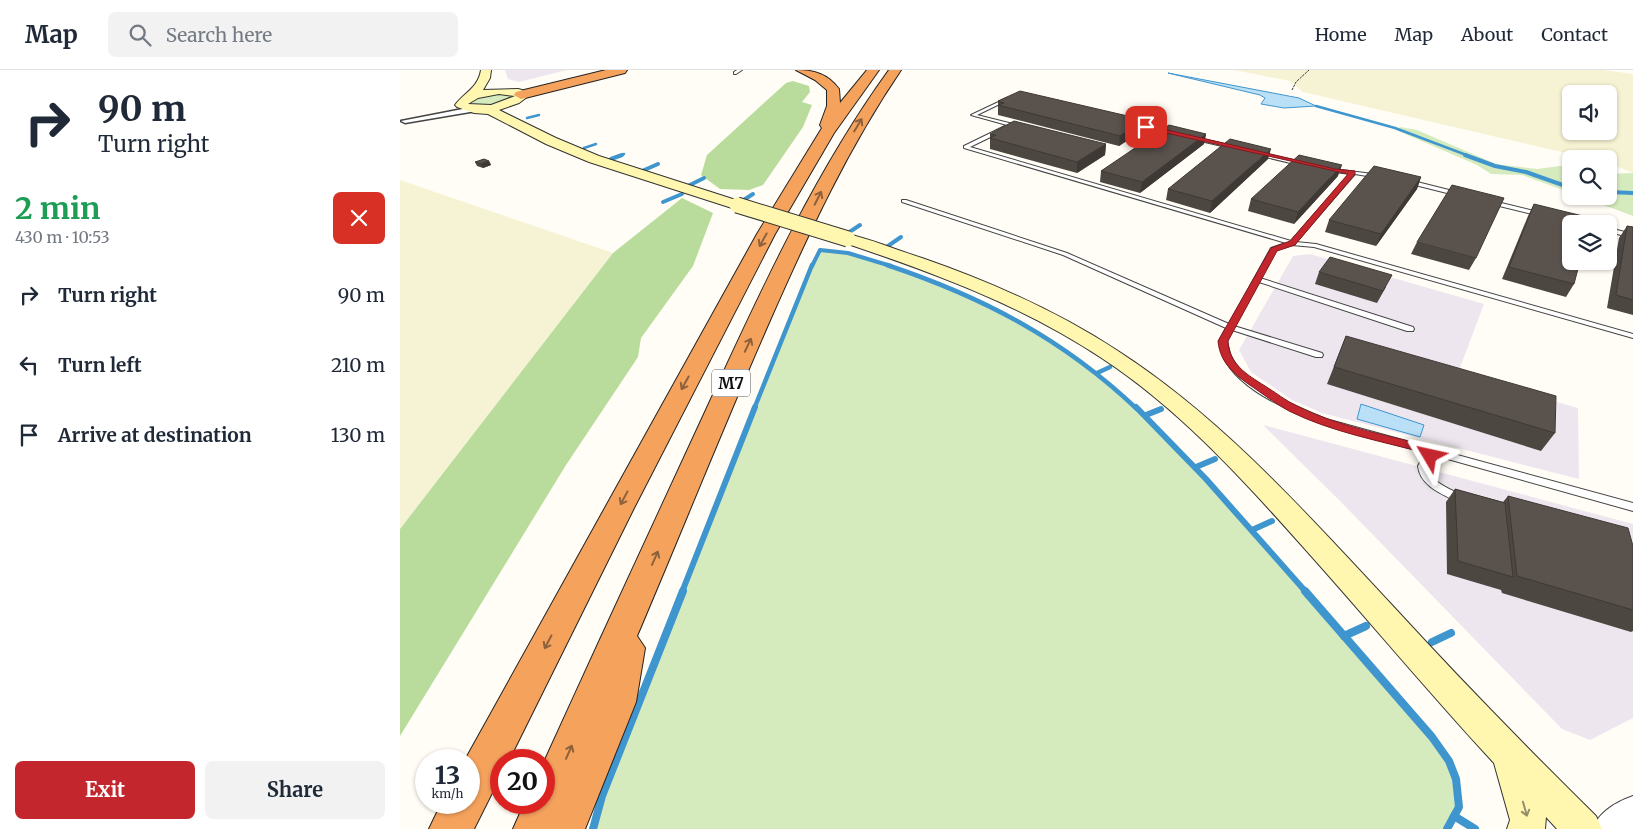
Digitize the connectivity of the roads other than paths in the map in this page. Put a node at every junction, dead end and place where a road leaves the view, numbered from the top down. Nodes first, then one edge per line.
1 (601, 70) edge
2 (621, 70) edge
3 (802, 70) edge
4 (873, 70) edge
5 (895, 70) edge
6 (486, 74) edge
7 (510, 95) junction
8 (472, 96) junction
9 (1014, 96) edge
10 (461, 104) junction
11 (478, 109) junction
12 (403, 122) edge
13 (1127, 123) edge
14 (523, 127) junction
15 (1175, 134) edge
16 (1184, 136) edge
17 (822, 138) junction
18 (1241, 149) edge
19 (1250, 151) edge
20 (1307, 165) edge
21 (1316, 167) edge
22 (1353, 173) junction
23 (1387, 177) edge
24 (1407, 182) edge
25 (1465, 196) edge
26 (1484, 200) edge
27 (904, 201) dead end
28 (1542, 214) edge
29 (1617, 232) edge
30 (1633, 236) edge
31 (1292, 243) junction
32 (1257, 280) junction
33 (1232, 328) junction
34 (1410, 329) dead end
35 (1633, 336) edge
36 (1319, 356) dead end
37 (1436, 452) junction
38 (1470, 501) edge
39 (1633, 507) edge
40 (635, 603) junction
41 (1509, 756) junction
42 (480, 774) edge
43 (1633, 812) edge
44 (459, 814) edge
45 (451, 829) edge
46 (535, 829) edge
47 (563, 829) edge
48 (1526, 829) edge
49 (1583, 829) edge
50 (1608, 829) edge

1 - 7 highway
2 - 7 highway
3 - 17 highway
4 - 17 highway, M7
40 -> 5 highway, M7
6 - 7 main road
6 - 8 main road
7 - 8 main road
7 - 11 main road
7 - 14 main road
8 - 10 main road
9 - 31 lane
10 - 11 main road
10 - 12 street
11 - 12 street
11 - 14 main road
13 - 15 lane
14 - 41 main road, bridge
16 - 18 lane
17 -> 42 highway, M7
19 - 20 lane
21 - 22 lane
22 - 23 lane
22 - 31 lane
24 - 25 lane
26 - 28 lane
27 - 33 lane
29 - 30 lane
31 - 32 lane
31 - 35 lane
32 - 33 lane
32 - 34 lane
33 - 36 lane
33 - 37 lane
37 - 38 lane
37 - 39 lane
46 -> 40 highway, M7
40 - 47 highway
41 -> 48 main road
41 - 49 main road
43 - 50 street
44 - 45 highway

